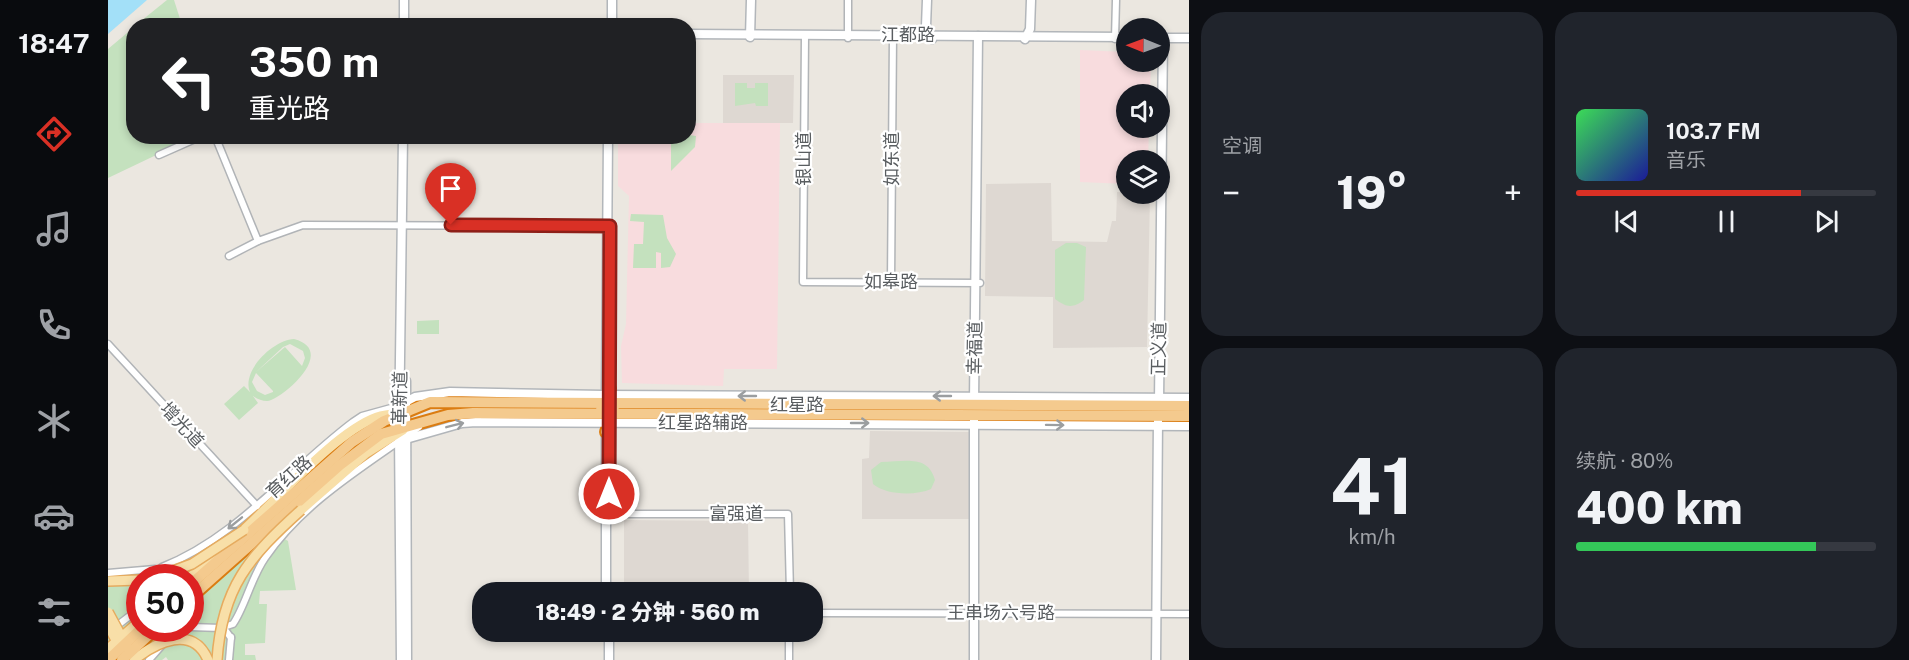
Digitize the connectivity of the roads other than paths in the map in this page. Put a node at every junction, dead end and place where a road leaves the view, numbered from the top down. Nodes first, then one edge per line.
1 (406, 0) edge
2 (610, 0) edge
3 (751, 0) edge
4 (848, 0) edge
5 (927, 0) edge
6 (1031, 0) edge
7 (1116, 0) edge
8 (406, 18) edge
9 (611, 18) edge
10 (926, 26) junction
11 (696, 35) edge
12 (919, 35) junction
13 (1030, 35) junction
14 (750, 36) junction
15 (805, 37) junction
16 (848, 37) junction
17 (893, 37) junction
18 (930, 37) junction
19 (1115, 38) joint
20 (1189, 39) edge
21 (977, 40) junction
22 (1170, 40) edge
23 (1161, 72) edge
24 (184, 144) edge
25 (218, 144) edge
26 (405, 144) edge
27 (610, 144) edge
28 (159, 155) dead end
29 (1157, 204) edge
30 (404, 225) junction
31 (609, 226) junction
32 (258, 241) junction
33 (229, 256) dead end
34 (803, 282) joint
35 (891, 282) junction
36 (978, 283) junction
37 (108, 344) edge
38 (1189, 398) edge
39 (1189, 406) edge
40 (403, 408) junction
41 (609, 408) junction
42 (590, 409) junction
43 (976, 410) junction
44 (1156, 412) junction
45 (1189, 416) edge
46 (1189, 426) edge
47 (403, 434) junction
48 (336, 461) junction
49 (257, 506) junction
50 (607, 514) junction
51 (244, 530) junction
52 (274, 534) junction
53 (175, 564) edge
54 (192, 564) edge
55 (204, 565) edge
56 (108, 573) edge
57 (126, 573) edge
58 (204, 573) edge
59 (126, 580) edge
60 (108, 581) edge
61 (607, 582) edge
62 (790, 582) edge
63 (204, 585) edge
64 (108, 612) edge
65 (976, 612) junction
66 (823, 613) edge
67 (1154, 614) junction
68 (1189, 614) edge
69 (126, 618) edge
70 (236, 620) junction
71 (108, 625) edge
72 (204, 626) edge
73 (224, 628) junction
74 (108, 632) edge
75 (126, 633) edge
76 (231, 638) junction
77 (127, 642) edge
78 (142, 642) edge
79 (165, 642) edge
80 (607, 642) edge
81 (789, 642) edge
82 (108, 649) edge
83 (108, 660) edge
84 (124, 660) edge
85 (134, 660) edge
86 (149, 660) edge
87 (208, 660) edge
88 (217, 660) edge
89 (222, 660) edge
90 (229, 660) edge
91 (401, 660) edge
92 (407, 660) edge
93 (607, 660) edge
94 (789, 660) edge
95 (976, 660) edge
96 (1154, 660) edge

1 - 8 street
2 - 9 street
3 - 14 street
4 - 16 street
5 - 10 street
6 - 13 street
7 - 19 street
10 - 12 street
10 - 18 street
11 - 14 street, 江都路
12 - 17 street, 江都路
12 - 18 street, 江都路
13 - 19 street, 江都路
13 - 21 street, 江都路
14 - 15 street, 江都路
15 - 16 street, 江都路
15 - 34 street, 银山道
16 - 17 street, 江都路
17 - 18 street, 江都路
17 - 35 street, 如东道
18 - 21 street, 江都路
20 - 22 street
21 - 36 street, 幸福道
23 - 44 street, 正义道
24 - 28 street
25 - 32 street
26 - 30 street, 革新道
27 - 31 street
29 - 44 street, 正义道
30 - 31 street
30 - 32 street
30 - 40 street, 革新道
31 - 41 street
32 - 33 street
34 - 35 street, 如皋路
35 - 36 street, 如皋路
36 - 43 street, 幸福道
37 - 49 street, 增光道
38 - 44 street, 红星路辅路
39 - 44 highway, 红星路
40 - 41 street, 红星路辅路
40 - 42 highway
40 - 47 street, 革新道
40 - 48 highway, 育红路
40 - 49 street, 育红路
41 - 42 highway
41 - 43 highway, 红星路
43 -> 41 street, 红星路辅路
47 -> 41 street, 红星路辅路
41 - 50 street
42 - 47 highway
43 - 44 highway, 红星路
43 - 44 street, 红星路辅路
43 - 65 street, 幸福道
44 - 45 highway, 红星路
44 - 46 street, 红星路辅路
44 - 67 street, 正义道
47 - 48 highway, 育红路
47 - 70 street, 育红路
47 - 91 street, 革新道
47 - 92 street, 革新道
48 - 51 main road
48 - 52 main road, bridge
48 - 58 highway, 育红路
48 - 63 highway, 育红路
49 -> 53 street, 育红路
50 - 61 street
50 - 62 street, 富强道
51 - 54 main road, bridge
51 - 55 main road, bridge
52 - 88 main road, bridge
52 - 89 main road, bridge
56 - 57 street, 育红路
59 - 60 main road
64 - 85 main road, bridge
65 - 66 street, 王串场六号路
65 - 67 street, 王串场六号路
65 - 95 street, 幸福道
67 - 68 street, 王串场六号路
67 - 96 street, 正义道
69 - 74 street
70 - 73 street
70 - 76 street, 育红路
71 - 84 main road, bridge
72 - 73 street
73 - 76 street
75 - 82 main road, bridge
76 - 90 street, 育红路
77 - 83 highway, bridge
78 - 84 highway, bridge
79 - 86 street
80 - 93 street
81 - 94 street
85 - 87 main road, bridge

